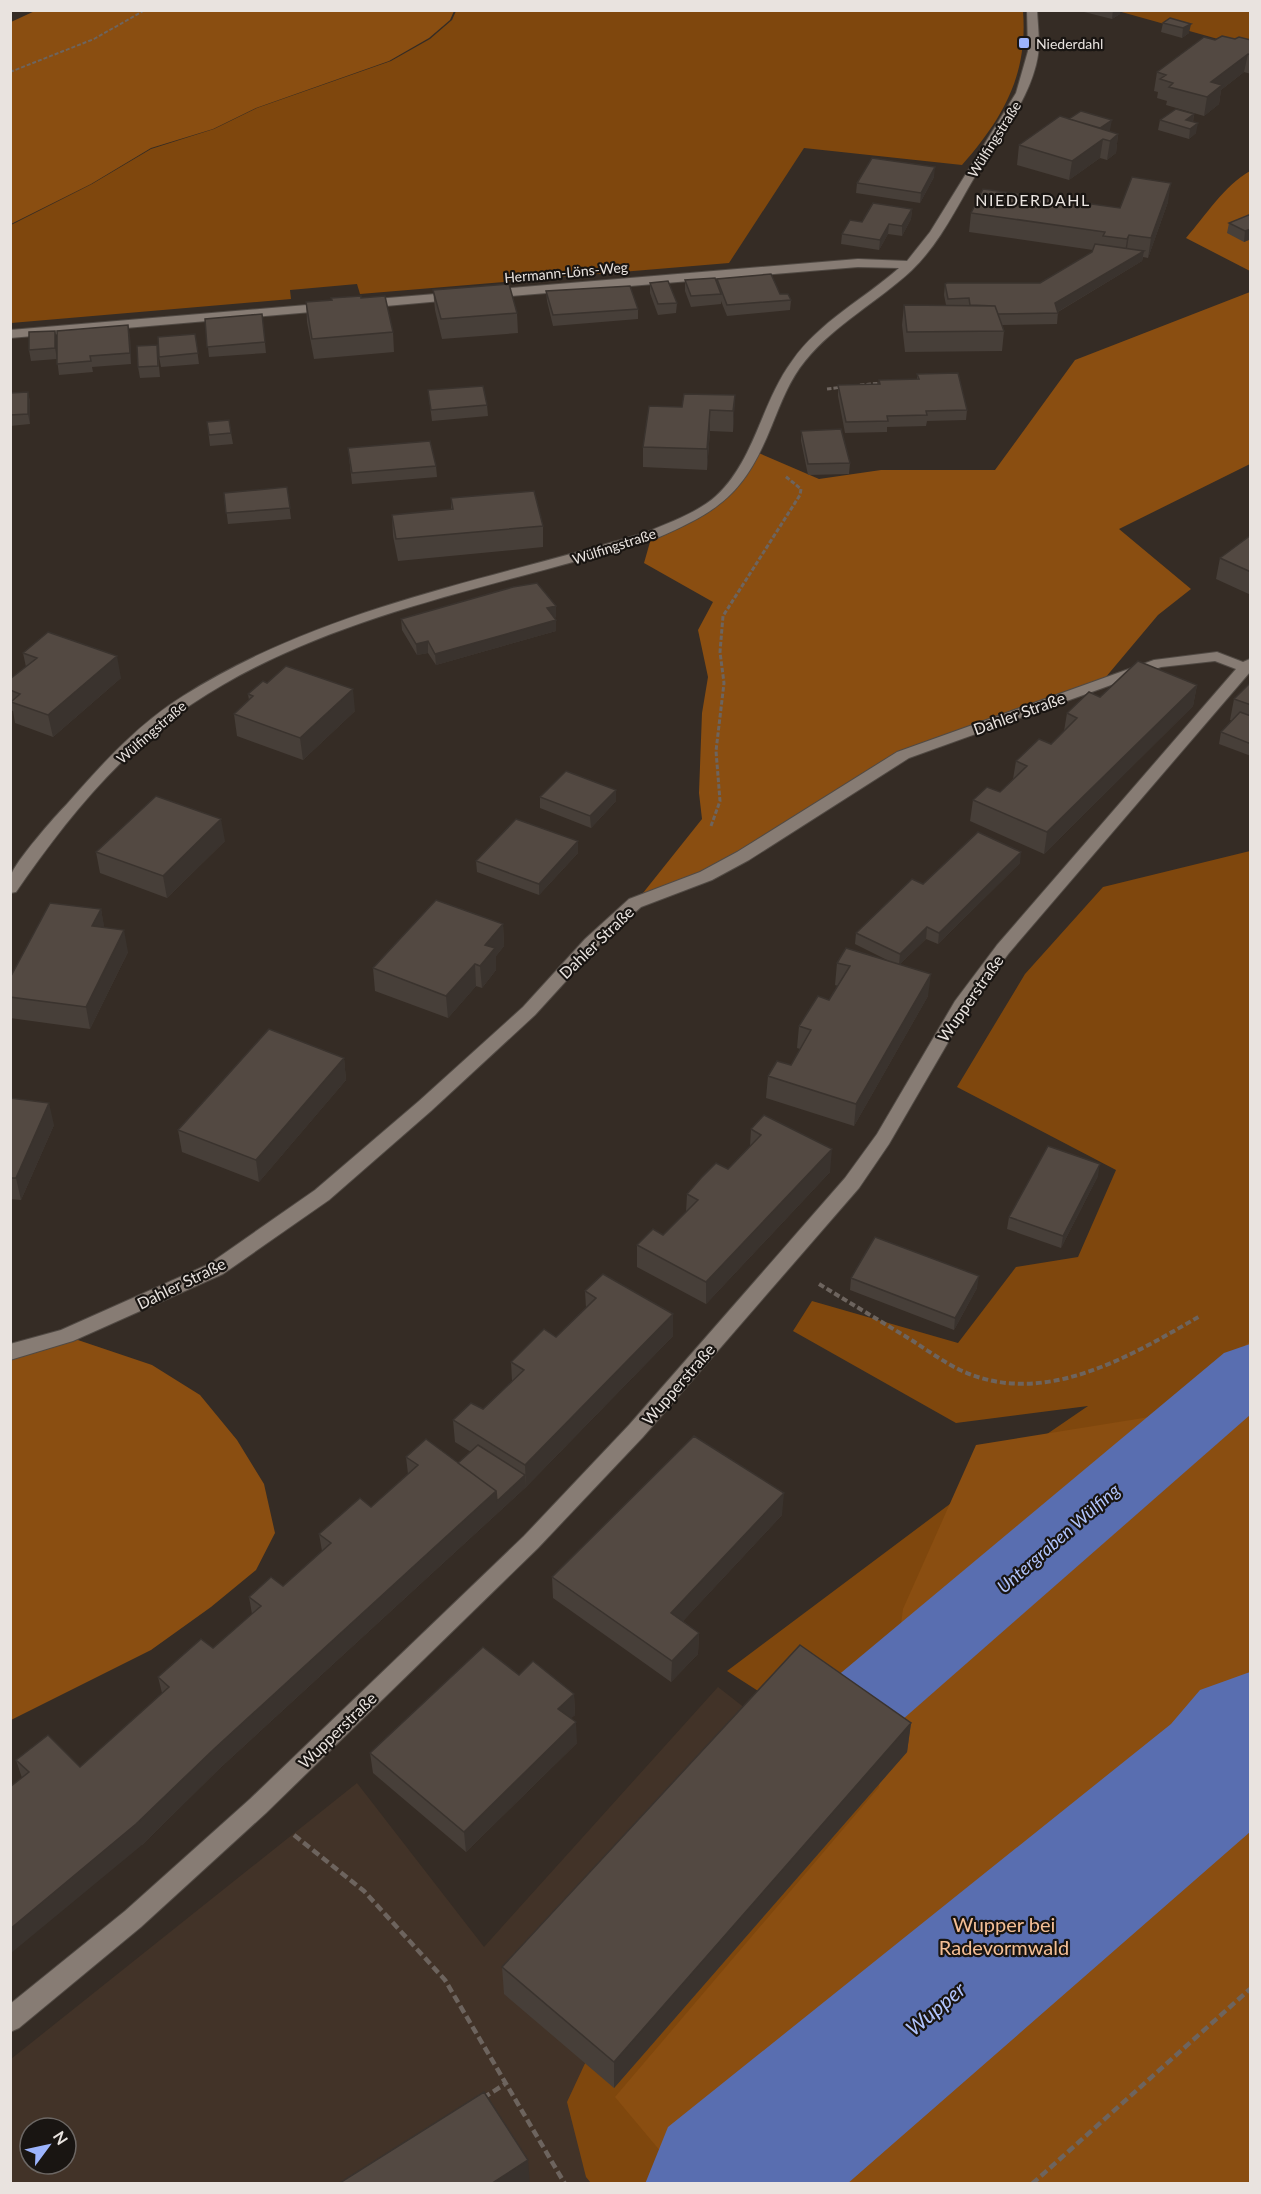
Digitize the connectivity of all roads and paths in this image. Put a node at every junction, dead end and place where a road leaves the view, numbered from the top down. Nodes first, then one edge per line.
1 (145, 10) edge
2 (1032, 10) edge
3 (10, 72) edge
4 (909, 265) junction
5 (10, 334) edge
6 (884, 382) edge
7 (779, 394) junction
8 (754, 451) junction
9 (1248, 665) edge
10 (706, 836) dead end
11 (10, 888) edge
12 (785, 1263) junction
13 (1200, 1316) dead end
14 (10, 1352) edge
15 (258, 1806) junction
16 (1251, 1989) edge
17 (10, 2020) edge
18 (505, 2084) junction
19 (474, 2103) edge
20 (565, 2184) edge
21 (1032, 2184) edge

1 - 3 path
2 - 4 street, Wülfingstraße
4 - 5 street, Hermann-Löns-Weg
4 - 7 street, Wülfingstraße
6 - 7 path
7 - 8 street, Wülfingstraße
8 - 10 path
8 - 11 street, Wülfingstraße
9 - 12 street, Wupperstraße
9 - 14 street, Dahler Straße
12 - 13 path
12 - 15 street, Wupperstraße
15 - 17 street, Wupperstraße
15 - 18 path
16 - 21 path
18 - 19 path
18 - 20 path

